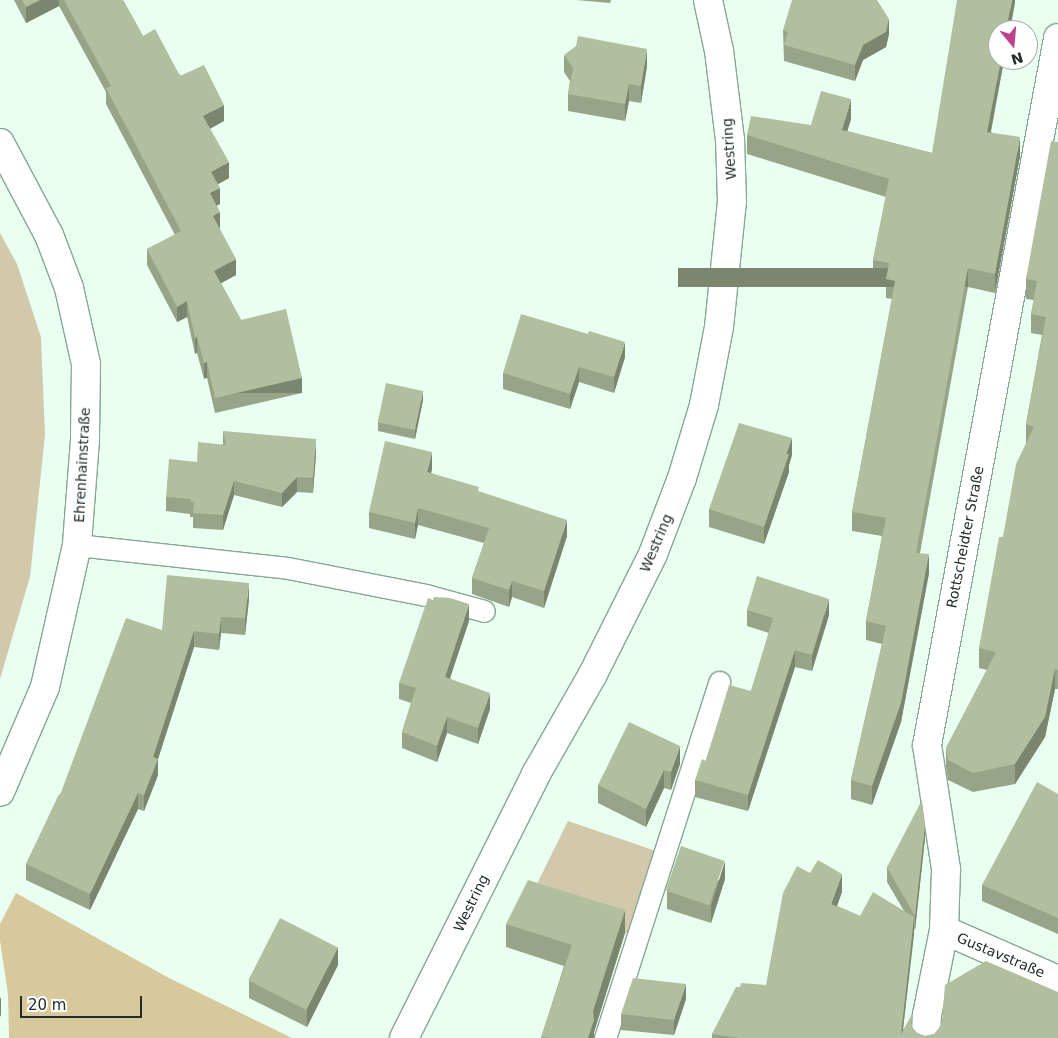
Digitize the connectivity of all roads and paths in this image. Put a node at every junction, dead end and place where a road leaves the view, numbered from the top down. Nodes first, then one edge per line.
1 (708, 0) edge
2 (1058, 38) edge
3 (0, 144) edge
4 (78, 546) junction
5 (484, 611) dead end
6 (719, 682) dead end
7 (0, 792) edge
8 (944, 930) junction
9 (1058, 980) edge
10 (404, 1038) edge
11 (605, 1038) edge
12 (926, 1038) edge

1 - 10 street, Westring
2 - 8 street, Rottscheidter Straße
3 - 4 street, Ehrenhainstraße
4 - 5 lane
4 - 7 street, Ehrenhainstraße
6 - 11 lane
8 - 9 street, Gustavstraße
8 - 12 street, Rottscheidter Straße

